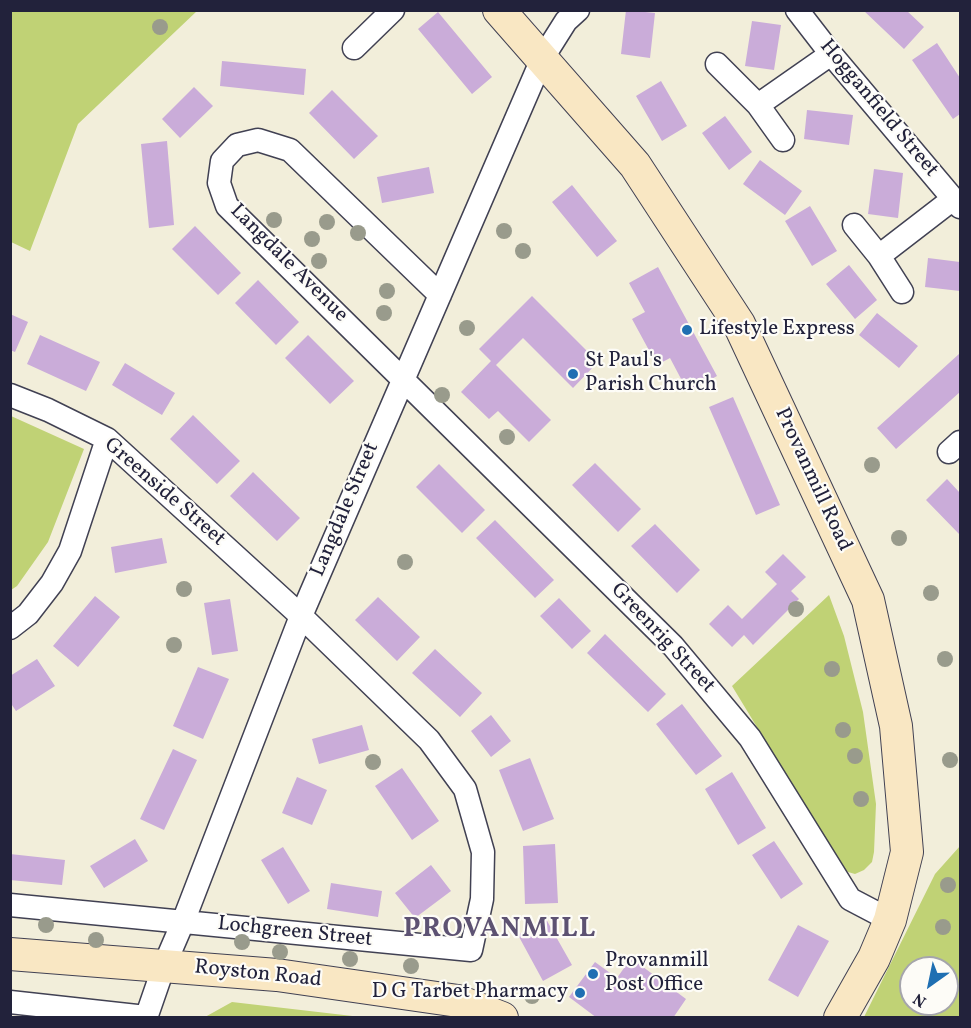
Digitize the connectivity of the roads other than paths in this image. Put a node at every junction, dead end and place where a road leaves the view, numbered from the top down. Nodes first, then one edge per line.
1 (393, 10) edge
2 (499, 10) edge
3 (578, 10) edge
4 (797, 10) edge
5 (354, 48) dead end
6 (831, 54) junction
7 (542, 59) junction
8 (717, 64) dead end
9 (758, 105) junction
10 (783, 140) dead end
11 (957, 203) edge
12 (854, 225) dead end
13 (879, 256) junction
14 (902, 292) dead end
15 (440, 295) junction
16 (403, 378) junction
17 (10, 394) edge
18 (107, 439) junction
19 (301, 616) junction
20 (10, 628) edge
21 (10, 905) edge
22 (890, 921) junction
23 (183, 922) junction
24 (10, 954) edge
25 (164, 966) junction
26 (10, 1002) edge
27 (146, 1017) edge
28 (502, 1017) edge
29 (840, 1017) edge

1 - 5 street
2 - 7 main road, Provanmill Road
3 - 7 street, Langdale Street
4 - 6 street, Hogganfield Street
6 - 9 street
6 - 11 street, Hogganfield Street
7 - 15 street, Langdale Street
7 - 22 main road, Provanmill Road
8 - 9 street
9 - 10 street
11 - 13 street
12 - 13 street
13 - 14 street
15 - 16 street, Langdale Street
15 - 16 street, Langdale Avenue
16 - 19 street, Langdale Street
16 - 22 street, Greenrig Street
17 - 18 street, Greenside Street
18 - 19 street, Greenside Street
18 - 20 street
19 - 23 street, Langdale Street
19 - 23 street, Lochgreen Street
21 - 23 street
22 - 29 main road, Provanmill Road
23 - 25 street, Langdale Street
24 - 25 main road, Royston Road
25 - 27 street, Langdale Street
25 - 28 main road, Royston Road
26 - 27 street

